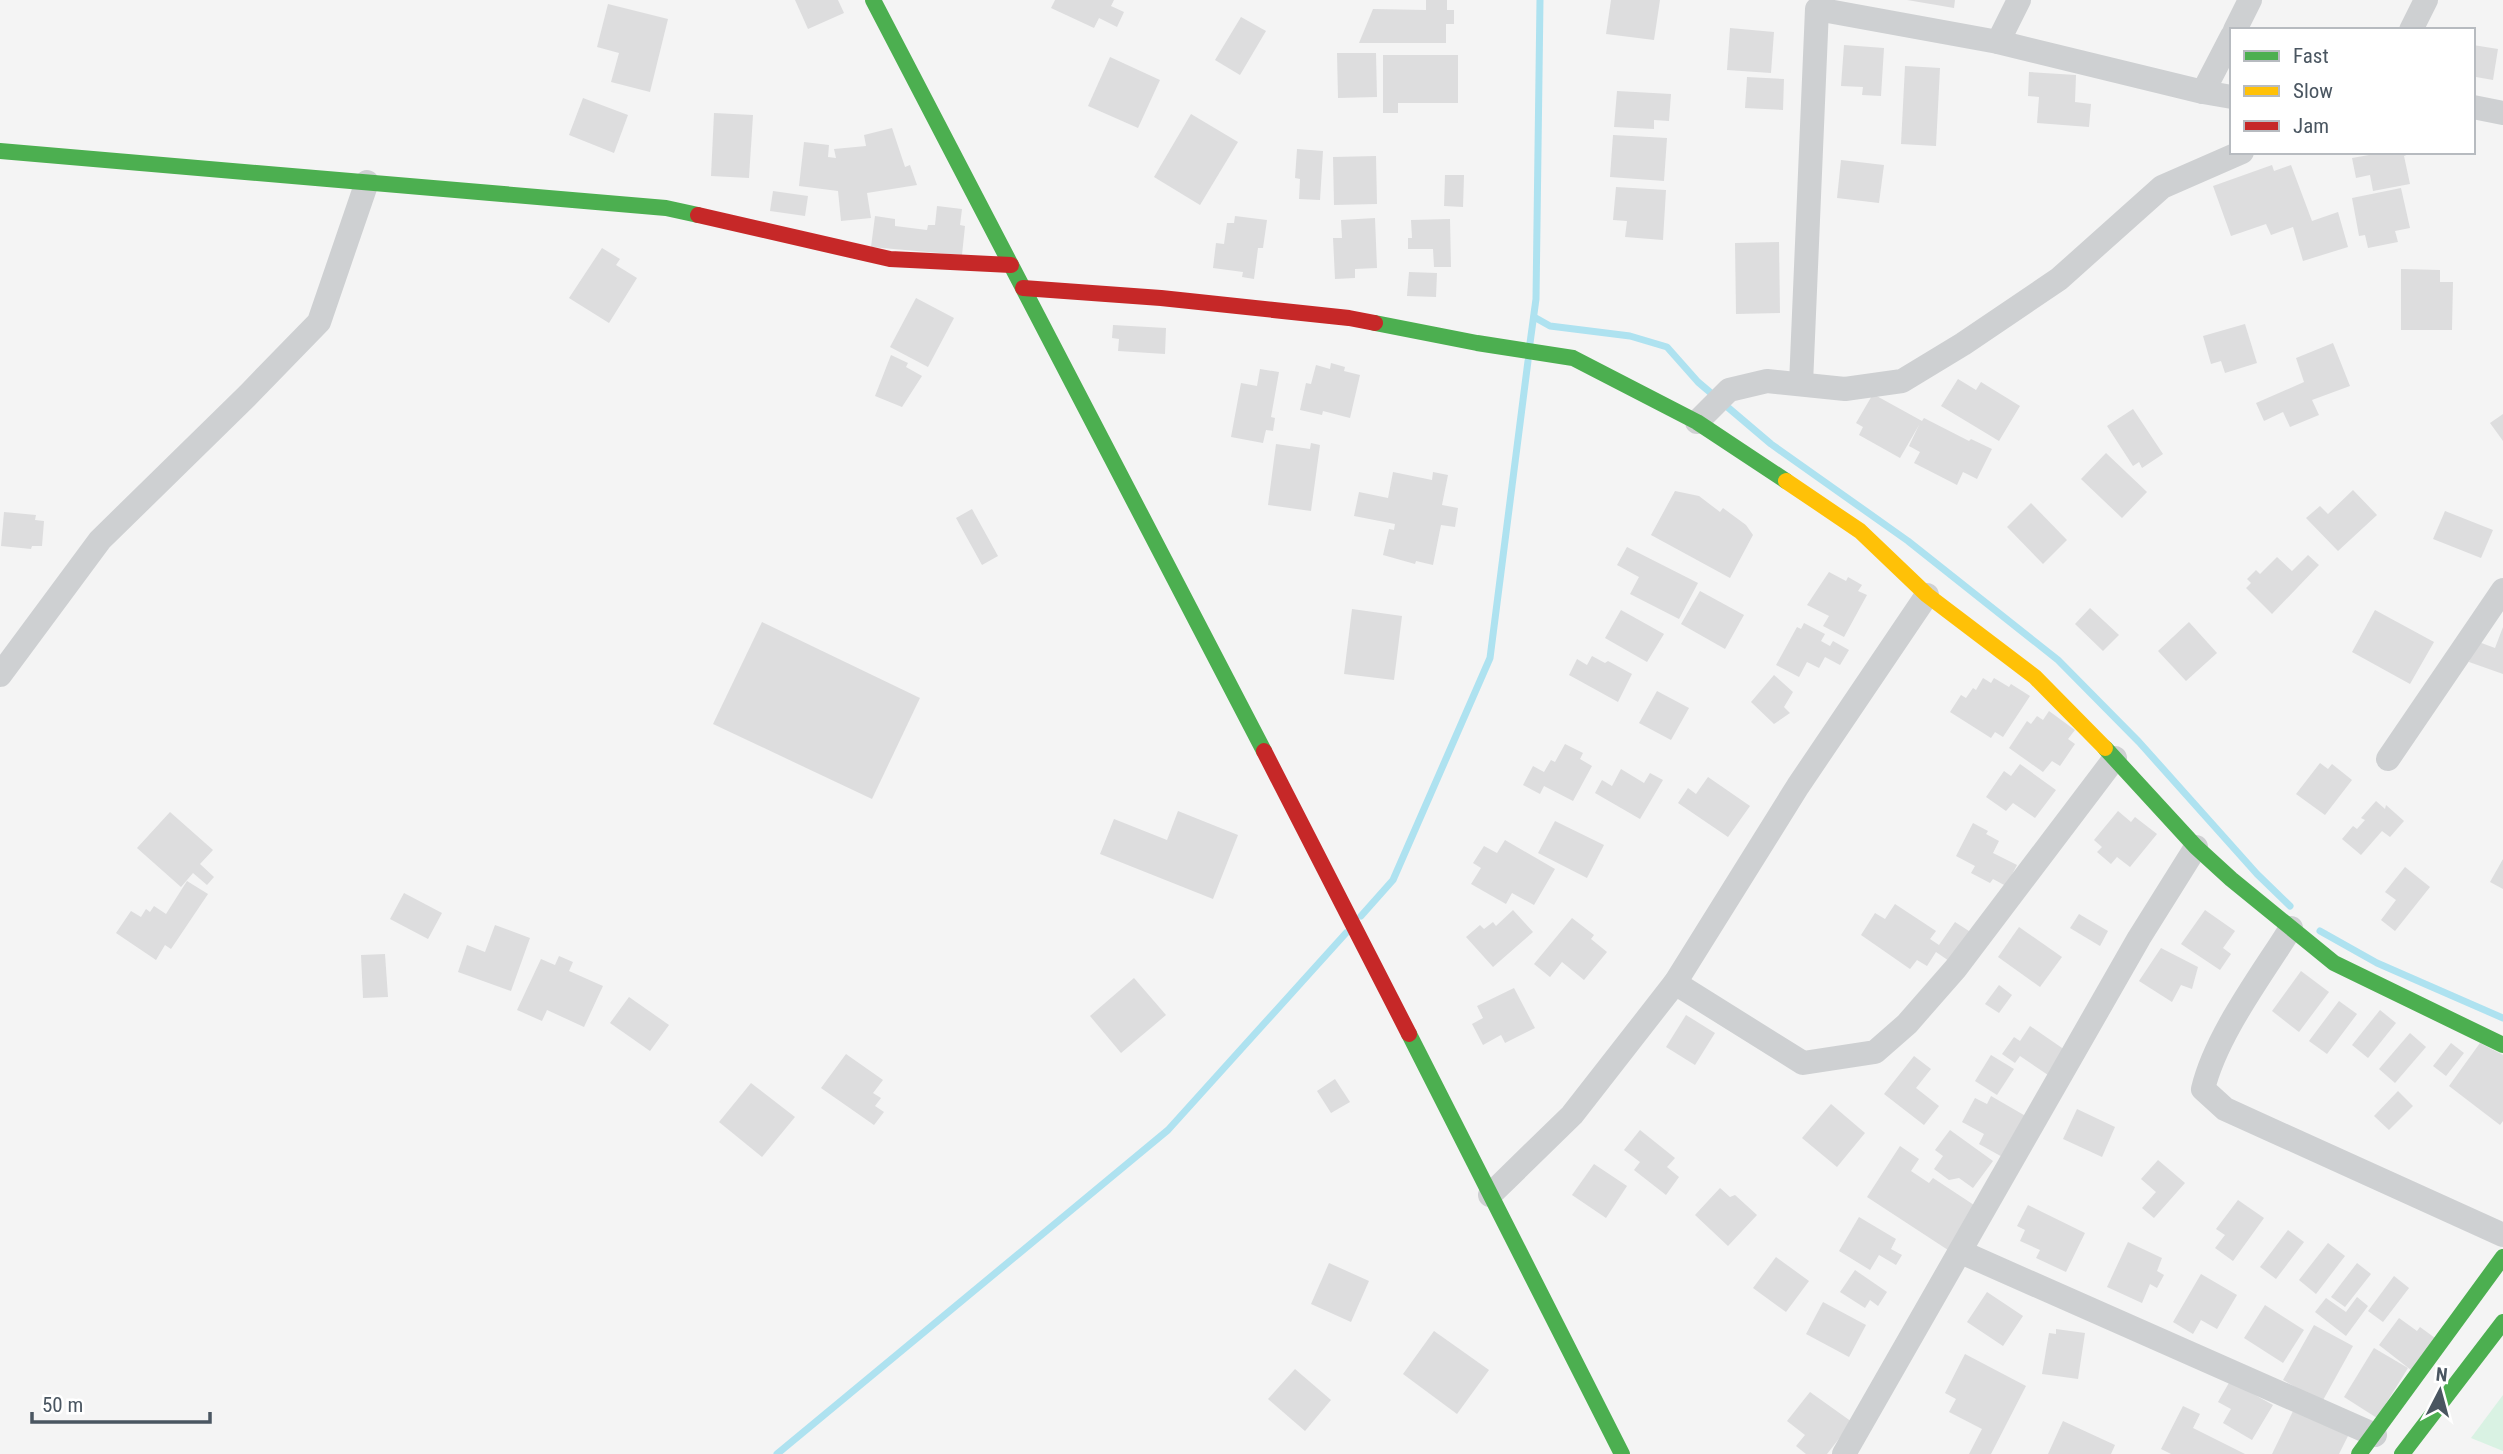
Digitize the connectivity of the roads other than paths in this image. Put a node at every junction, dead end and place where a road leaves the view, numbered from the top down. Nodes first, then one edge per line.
1 (873, 0) edge
2 (2019, 0) edge
3 (2250, 0) edge
4 (2426, 0) edge
5 (1843, 7) edge
6 (2236, 28) edge
7 (2413, 28) edge
8 (2230, 40) edge
9 (1998, 42) junction
10 (2203, 92) junction
11 (2230, 97) edge
12 (2475, 107) edge
13 (2503, 113) edge
14 (0, 151) edge
15 (2237, 154) edge
16 (367, 182) junction
17 (1011, 265) junction
18 (1023, 288) junction
19 (1801, 384) junction
20 (1703, 416) junction
21 (2503, 590) edge
22 (1927, 595) junction
23 (0, 675) edge
24 (2115, 758) junction
25 (2388, 759) dead end
26 (2196, 847) junction
27 (2291, 928) junction
28 (1675, 983) junction
29 (2503, 1045) edge
30 (1490, 1195) junction
31 (2503, 1235) edge
32 (1961, 1252) junction
33 (2503, 1256) edge
34 (2503, 1322) edge
35 (2375, 1435) junction
36 (1622, 1454) edge
37 (1844, 1454) edge
38 (2359, 1454) edge
39 (2402, 1454) edge

1 - 17 street
2 - 9 street
3 - 6 street
4 - 7 street
5 - 9 street
5 - 19 street
8 - 10 street
9 - 10 street
10 - 11 street
12 - 13 street
14 - 16 street
15 - 19 street
16 - 17 street
16 - 23 street
17 - 18 street
18 - 20 street
18 - 30 street
19 - 20 street
20 - 22 street
21 - 25 street
22 - 24 street
22 - 28 street
24 - 26 street
24 - 28 street
26 - 27 street
26 - 32 street
27 - 29 street
27 - 31 street
28 - 30 street
30 - 36 street
32 - 35 street
32 - 37 street
33 - 35 street
34 - 39 street
35 - 38 street

